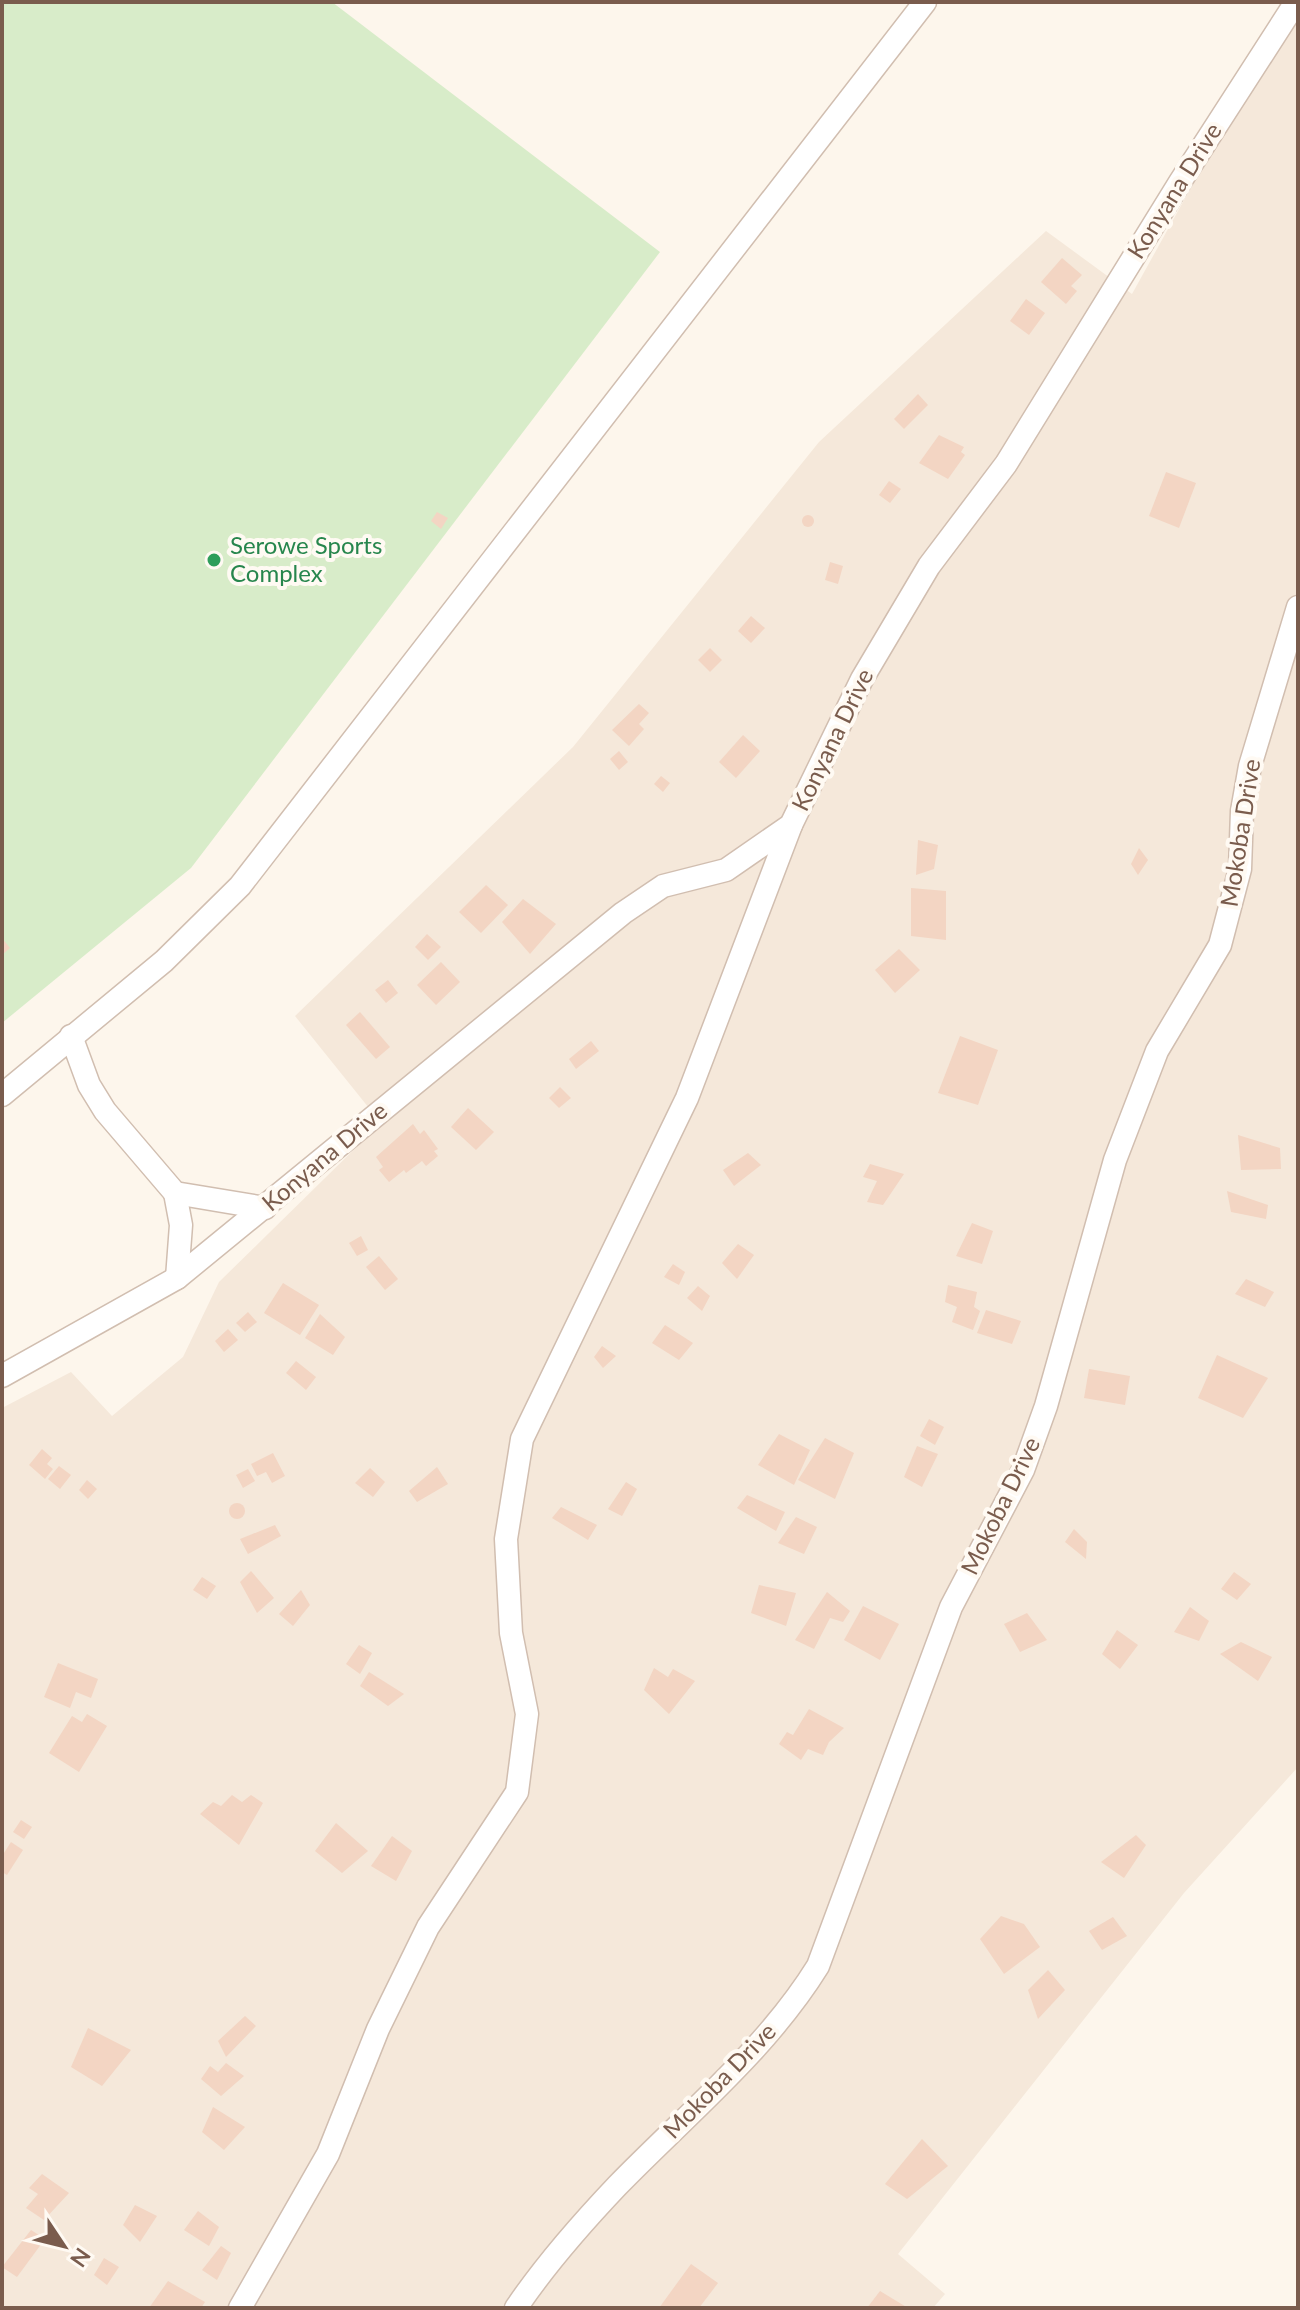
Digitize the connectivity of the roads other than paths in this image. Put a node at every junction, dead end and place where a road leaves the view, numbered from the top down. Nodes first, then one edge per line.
1 (925, 2) edge
2 (1296, 2) edge
3 (1298, 607) edge
4 (791, 825) junction
5 (71, 1036) junction
6 (2, 1095) edge
7 (175, 1193) junction
8 (265, 1208) junction
9 (177, 1278) junction
10 (2, 1376) edge
11 (240, 2308) edge
12 (516, 2308) edge

1 - 5 street
2 - 4 street, Konyana Drive
3 - 12 street, Mokoba Drive
4 - 8 street, Konyana Drive
4 - 11 street
5 - 6 street
5 - 7 street
7 - 8 street
7 - 9 street
8 - 9 street, Konyana Drive
9 - 10 street, Konyana Drive

